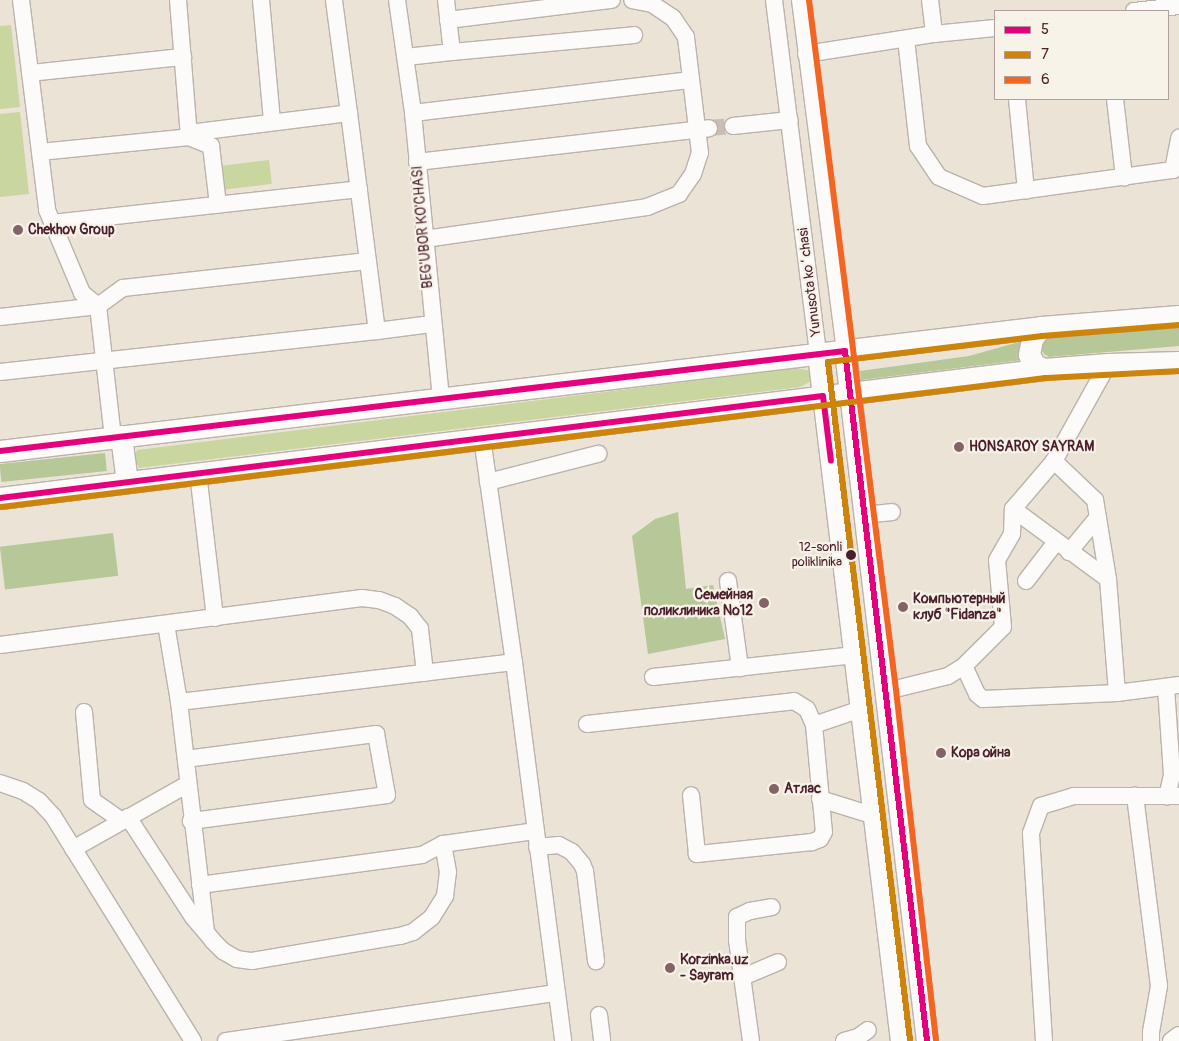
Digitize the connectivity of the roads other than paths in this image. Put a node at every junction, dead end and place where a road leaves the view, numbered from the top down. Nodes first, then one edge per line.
1 (21, 0) edge
2 (178, 0) edge
3 (261, 0) edge
4 (334, 0) edge
5 (397, 0) edge
6 (446, 0) edge
7 (612, 0) edge
8 (632, 0) edge
9 (774, 0) edge
10 (800, 0) edge
11 (930, 0) edge
12 (1179, 6) edge
13 (1143, 10) edge
14 (448, 20) junction
15 (994, 28) edge
16 (934, 34) junction
17 (634, 35) dead end
18 (906, 39) junction
19 (452, 52) junction
20 (806, 54) junction
21 (406, 56) junction
22 (183, 57) junction
23 (30, 73) junction
24 (691, 80) junction
25 (1017, 100) edge
26 (1115, 100) edge
27 (412, 113) junction
28 (349, 114) junction
29 (790, 120) junction
30 (272, 122) junction
31 (733, 126) tunnel mouth
32 (703, 128) junction
33 (189, 135) junction
34 (1179, 138) edge
35 (40, 152) junction
36 (417, 162) junction
37 (1124, 177) junction
38 (359, 189) junction
39 (1026, 191) junction
40 (218, 205) junction
41 (52, 223) junction
42 (425, 239) junction
43 (368, 261) junction
44 (98, 306) junction
45 (1179, 316) edge
46 (0, 317) edge
47 (432, 324) junction
48 (1041, 327) junction
49 (377, 331) junction
50 (844, 350) junction
51 (818, 354) junction
52 (105, 359) junction
53 (1179, 362) edge
54 (1108, 364) junction
55 (1044, 369) junction
56 (0, 372) edge
57 (849, 393) junction
58 (823, 396) junction
59 (441, 398) junction
60 (117, 437) junction
61 (482, 438) junction
62 (0, 451) edge
63 (598, 454) dead end
64 (1054, 461) junction
65 (198, 474) junction
66 (127, 482) junction
67 (488, 482) junction
68 (0, 498) edge
69 (1013, 509) junction
70 (892, 512) dead end
71 (864, 515) junction
72 (1098, 517) junction
73 (1063, 547) junction
74 (1108, 579) junction
75 (728, 581) dead end
76 (1026, 581) dead end
77 (215, 618) junction
78 (166, 624) junction
79 (0, 645) edge
80 (855, 655) junction
81 (514, 662) junction
82 (964, 666) junction
83 (740, 668) junction
84 (425, 673) junction
85 (653, 677) dead end
86 (1172, 686) edge
87 (887, 691) junction
88 (1117, 692) junction
89 (179, 702) junction
90 (861, 709) junction
91 (84, 712) dead end
92 (587, 724) dead end
93 (814, 725) junction
94 (186, 759) junction
95 (0, 783) edge
96 (188, 784) junction
97 (691, 796) dead end
98 (1135, 796) junction
99 (1173, 796) edge
100 (820, 800) junction
101 (874, 816) junction
102 (125, 819) junction
103 (191, 821) junction
104 (536, 839) junction
105 (443, 844) junction
106 (73, 849) junction
107 (200, 886) junction
108 (772, 907) dead end
109 (206, 931) junction
110 (596, 961) dead end
111 (778, 962) dead end
112 (743, 977) junction
113 (557, 993) junction
114 (600, 1015) dead end
115 (868, 1030) dead end
116 (1179, 1035) edge
117 (193, 1041) edge
118 (226, 1041) edge
119 (563, 1041) edge
120 (602, 1041) edge
121 (750, 1041) edge
122 (844, 1041) edge
123 (901, 1041) edge
124 (927, 1041) edge
125 (1044, 1041) edge
126 (1151, 1041) edge
127 (1172, 1041) edge

1 - 23 street
2 - 22 street
3 - 30 street
4 - 28 street
5 - 21 street, BEG'UBOR KO'CHASI
6 - 14 street
7 - 14 street
8 - 24 street
9 - 29 street, Yunusota koʻchasi
10 - 20 street, Yunusota koʻchasi
11 - 16 street
12 - 13 street
14 - 19 street
15 - 16 street
16 - 18 street
17 - 19 street
18 - 20 street
18 - 39 street
19 - 21 street
20 - 50 street, Yunusota koʻchasi
21 - 27 street, BEG'UBOR KO'CHASI
22 - 23 street
22 - 33 street
23 - 35 street
24 - 27 street
24 - 32 street
25 - 39 street
26 - 37 street
27 - 36 street, BEG'UBOR KO'CHASI
28 - 30 street
28 - 38 street
29 - 31 street
29 - 51 street, Yunusota koʻchasi
30 - 33 street
32 - 36 street
32 - 42 street
33 - 35 street
33 - 40 street
34 - 37 street
35 - 41 street
36 - 42 street, BEG'UBOR KO'CHASI
37 - 39 street
38 - 40 street
38 - 43 street
40 - 41 street
41 - 44 street
42 - 47 street, BEG'UBOR KO'CHASI
43 - 44 street
43 - 49 street
44 - 46 street
44 - 52 street
45 - 48 main road
47 - 49 street
47 - 59 street, BEG'UBOR KO'CHASI
48 - 50 main road
48 - 55 main road
49 - 52 street
50 - 51 main road
50 - 57 main road, Yunusota koʻchasi
51 - 58 main road, Yunusota koʻchasi
51 - 59 main road
52 - 56 street
52 - 60 street
53 - 54 main road
54 - 55 main road
54 - 64 street
55 - 57 main road
57 - 58 main road
57 - 71 main road, Yunusota koʻchasi
58 - 61 main road
58 - 80 main road, Yunusota koʻchasi
59 - 60 main road
60 - 62 main road
60 - 66 main road
61 - 65 main road
61 - 67 street
63 - 67 street
64 - 69 street
64 - 72 street
65 - 66 main road
65 - 77 street
66 - 68 main road
67 - 81 street
69 - 73 street
69 - 82 street
70 - 71 street
71 - 87 main road, Yunusota koʻchasi
72 - 73 street
72 - 74 street
73 - 74 street
73 - 76 street
74 - 88 street
75 - 83 street
77 - 78 street
77 - 84 street
78 - 79 street
78 - 89 street
80 - 83 street
80 - 90 main road, Yunusota koʻchasi
81 - 84 street
81 - 104 street
82 - 87 street
82 - 88 street
83 - 85 street
84 - 89 street
86 - 88 street
86 - 99 street
87 - 124 main road, Yunusota koʻchasi
89 - 94 street
90 - 93 street
90 - 101 main road, Yunusota koʻchasi
91 - 102 street
92 - 93 street
93 - 100 street
94 - 96 street
94 - 103 street
95 - 106 street
96 - 102 street
96 - 103 street
97 - 100 street
98 - 99 street
98 - 125 street
98 - 126 street
100 - 101 street
101 - 123 main road, Yunusota koʻchasi
102 - 106 street
102 - 109 street
103 - 107 street
104 - 105 street
104 - 110 street
104 - 113 street
105 - 107 street
105 - 109 street
106 - 117 street
107 - 109 street
108 - 112 street
111 - 112 street
112 - 121 street
113 - 118 street
113 - 119 street
114 - 120 street
115 - 122 street
116 - 127 street

